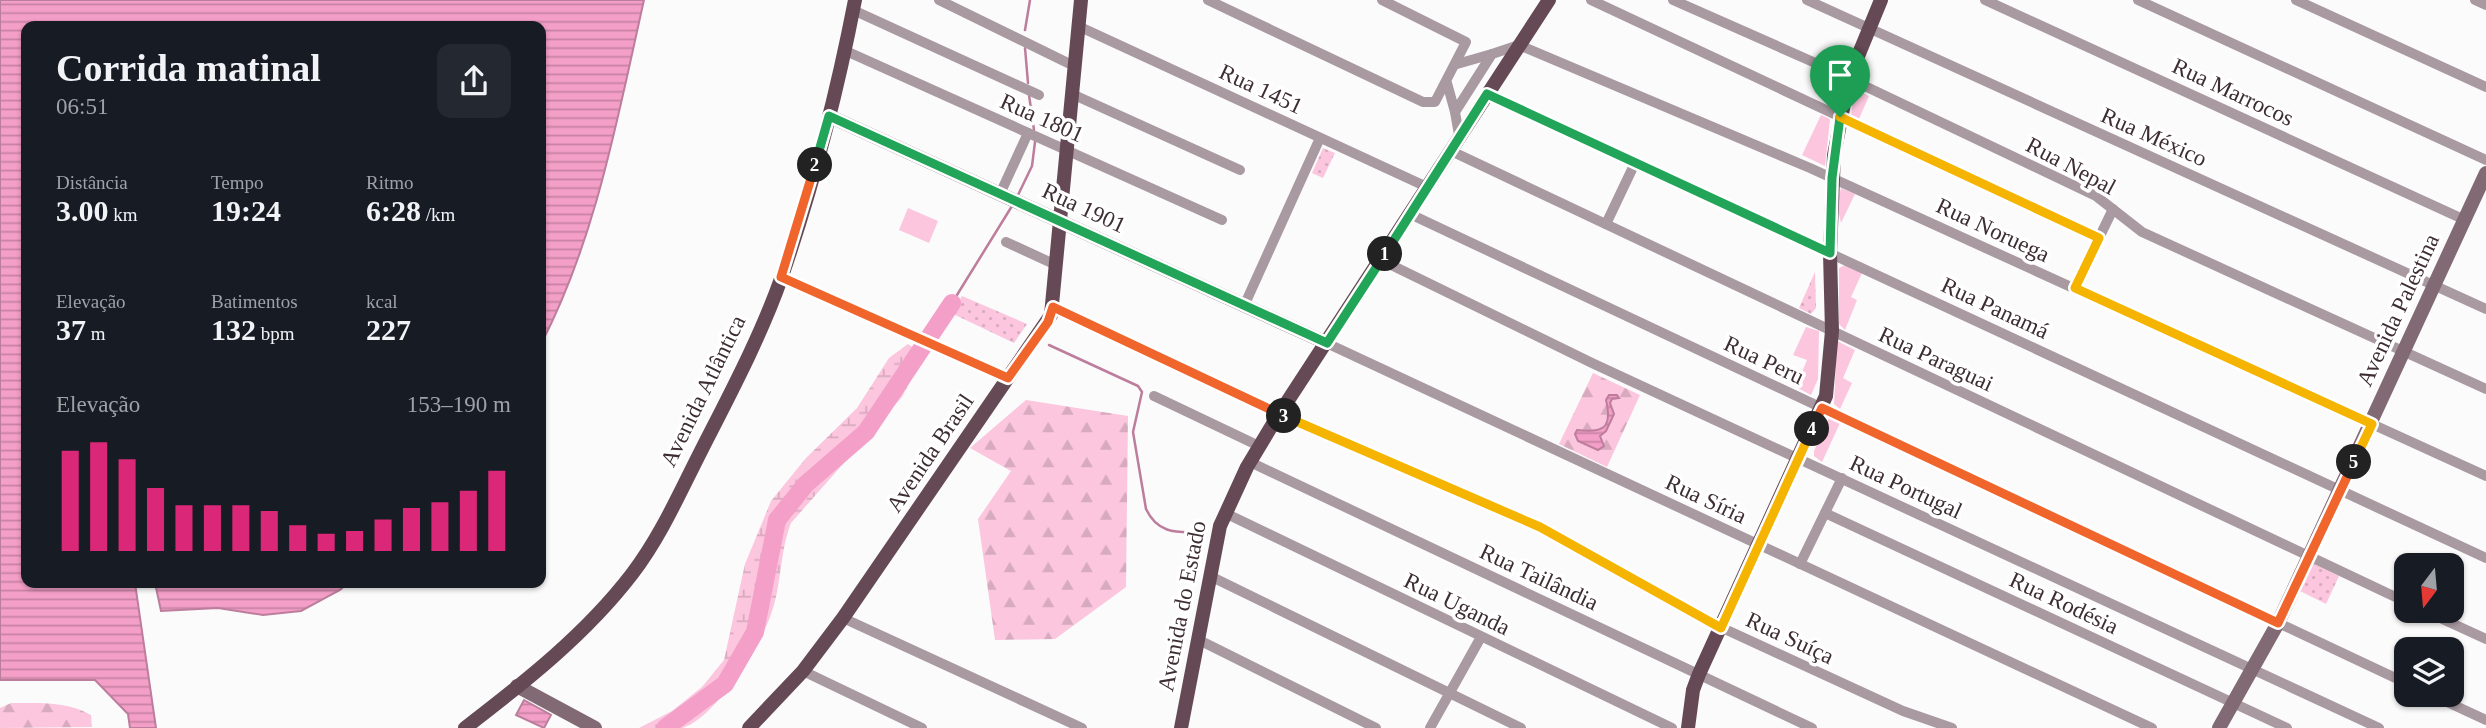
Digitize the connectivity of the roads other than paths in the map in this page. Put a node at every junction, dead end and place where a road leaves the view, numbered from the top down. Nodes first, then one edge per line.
1 (939, 0) edge
2 (1081, 0) edge
3 (1208, 0) edge
4 (1382, 0) edge
5 (1549, 0) edge
6 (1591, 0) edge
7 (1673, 0) edge
8 (1807, 0) edge
9 (1881, 0) edge
10 (1985, 0) edge
11 (2138, 0) edge
12 (2296, 0) edge
13 (2475, 0) edge
14 (854, 5) edge
15 (2486, 5) edge
16 (1078, 26) junction
17 (1868, 28) junction
18 (1519, 45) junction
19 (846, 51) junction
20 (1492, 54) junction
21 (1457, 64) junction
22 (1074, 66) junction
23 (1849, 78) junction
24 (1447, 83) junction
25 (2486, 87) edge
26 (1038, 94) dead end
27 (1072, 94) junction
28 (1487, 94) junction
29 (1455, 112) junction
30 (829, 116) junction
31 (1840, 117) junction
32 (1028, 133) junction
33 (1459, 135) junction
34 (1320, 138) junction
35 (1066, 150) junction
36 (1449, 150) junction
37 (2486, 160) edge
38 (1635, 163) junction
39 (1240, 170) dead end
40 (2486, 173) edge
41 (1832, 178) junction
42 (1427, 187) junction
43 (1000, 194) junction
44 (2113, 209) junction
45 (1410, 214) junction
46 (1222, 220) dead end
47 (2465, 220) junction
48 (1059, 221) junction
49 (1606, 224) junction
50 (2099, 238) junction
51 (1006, 242) dead end
52 (1830, 253) junction
53 (1381, 260) junction
54 (1056, 265) junction
55 (781, 277) junction
56 (2435, 285) junction
57 (2075, 288) junction
58 (1244, 306) junction
59 (1053, 307) junction
60 (2486, 309) edge
61 (1832, 331) junction
62 (1323, 342) junction
63 (2404, 352) junction
64 (1008, 378) junction
65 (2486, 389) edge
66 (1154, 396) dead end
67 (1822, 408) junction
68 (1277, 413) junction
69 (2372, 424) junction
70 (1259, 446) junction
71 (1799, 458) junction
72 (1250, 462) junction
73 (2486, 476) edge
74 (1842, 478) junction
75 (2341, 490) junction
76 (1225, 513) junction
77 (1825, 513) junction
78 (1759, 545) junction
79 (2309, 557) junction
80 (2486, 558) edge
81 (1800, 564) junction
82 (1210, 576) junction
83 (2394, 596) edge
84 (844, 618) junction
85 (2278, 623) junction
86 (2451, 623) edge
87 (1721, 628) junction
88 (1481, 637) junction
89 (2486, 639) edge
90 (1199, 640) junction
91 (2253, 669) junction
92 (803, 671) junction
93 (1699, 674) junction
94 (2394, 677) edge
95 (517, 686) junction
96 (1450, 693) junction
97 (2234, 703) junction
98 (2458, 707) edge
99 (2486, 720) edge
100 (754, 727) edge
101 (465, 728) edge
102 (595, 728) edge
103 (922, 728) edge
104 (1082, 728) edge
105 (1181, 728) edge
106 (1376, 728) edge
107 (1430, 728) edge
108 (1521, 728) edge
109 (1672, 728) edge
110 (1688, 728) edge
111 (1812, 728) edge
112 (1952, 728) edge
113 (2152, 728) edge
114 (2219, 728) edge
115 (2287, 728) edge
116 (2379, 728) edge

1 - 22 street
2 - 16 main road, Avenida Brasil
3 - 24 street
4 - 21 street
5 - 18 main road, Avenida do Estado
6 - 31 street
7 - 23 street, Rua Nepal
8 - 17 street, Rua México
9 - 17 main road
10 - 47 street, Rua Marrocos
11 - 37 street
12 - 25 street
13 - 15 street
14 - 19 main road, Avenida Atlântica
14 - 26 street
16 - 22 main road, Avenida Brasil
16 - 34 street, Rua 1451
17 - 23 main road
17 - 56 street, Rua México
18 - 20 street
18 - 28 main road, Avenida do Estado
18 - 41 street, Rua Noruega
19 - 30 main road, Avenida Atlântica
19 - 32 street, Rua 1801
20 - 21 street
20 - 29 street
21 - 24 street
22 - 27 main road, Avenida Brasil
23 - 31 main road
23 - 44 street, Rua Nepal
24 - 29 street
27 - 35 main road, Avenida Brasil
27 - 39 street
28 - 33 main road, Avenida do Estado
28 - 38 street, Rua Panamá
29 - 33 street
30 - 43 street, Rua 1901
30 - 55 main road, Avenida Atlântica
31 - 41 main road
31 - 50 street
32 - 35 street, Rua 1801
32 - 43 street
33 - 36 main road, Avenida do Estado
34 - 42 street, Rua 1451
34 - 58 street
35 - 46 street, Rua 1801
35 - 48 main road, Avenida Brasil
36 - 42 main road, Avenida do Estado
36 - 49 street, Rua Paraguai
38 - 49 street
38 - 52 street, Rua Panamá
40 - 47 street, Avenida Palestina
41 - 52 main road
41 - 57 street, Rua Noruega
42 - 45 main road, Avenida do Estado
43 - 48 street, Rua 1901
44 - 50 street
44 - 63 street, Rua Nepal
45 - 53 main road, Avenida do Estado
45 - 67 street, Rua Peru
47 - 56 street, Avenida Palestina
48 - 54 main road, Avenida Brasil
48 - 58 street, Rua 1901
49 - 61 street, Rua Paraguai
50 - 57 street
51 - 54 street
52 - 61 main road
52 - 75 street, Rua Panamá
53 - 62 main road, Avenida do Estado
53 - 71 street, Rua Portugal
54 - 59 main road, Avenida Brasil
55 - 64 street
55 - 95 main road, Avenida Atlântica
56 - 60 street, Rua México
56 - 63 street, Avenida Palestina
57 - 69 street, Rua Noruega
58 - 62 street, Rua 1901
59 - 64 main road, Avenida Brasil
59 - 68 street, Rua Suíça
61 - 67 main road
61 - 79 street, Rua Paraguai
62 - 68 main road, Avenida do Estado
62 - 78 street, Rua Síria
63 - 65 street, Rua Nepal
63 - 69 street, Avenida Palestina
64 - 84 main road, Avenida Brasil
66 - 70 street
67 - 71 main road
67 - 85 street, Rua Peru
68 - 70 main road, Avenida do Estado
68 - 87 street, Rua Suíça
69 - 73 street, Rua Noruega
69 - 75 street, Avenida Palestina
70 - 72 main road, Avenida do Estado
71 - 74 street, Rua Portugal
71 - 78 main road
72 - 76 main road, Avenida do Estado
72 - 93 street, Rua Tailândia
74 - 77 street
74 - 91 street, Rua Portugal
75 - 79 street, Avenida Palestina
75 - 80 street, Rua Panamá
76 - 82 main road, Avenida do Estado
76 - 88 street, Rua Uganda
77 - 81 street
77 - 97 street, Rua Rodésia
78 - 81 street, Rua Síria
78 - 87 main road
79 - 83 street, Rua Paraguai
79 - 85 street, Avenida Palestina
81 - 113 street, Rua Síria
82 - 90 main road, Avenida do Estado
82 - 96 street
84 - 92 main road, Avenida Brasil
84 - 104 street
85 - 91 street, Avenida Palestina
85 - 94 street, Rua Peru
86 - 89 street
87 - 93 main road
87 - 112 street, Rua Suíça
88 - 96 street
88 - 109 street, Rua Uganda
90 - 105 main road, Avenida do Estado
90 - 106 street
91 - 97 street, Avenida Palestina
91 - 116 street, Rua Portugal
92 - 100 main road, Avenida Brasil
92 - 103 street
93 - 110 main road
93 - 111 street, Rua Tailândia
95 - 101 main road, Avenida Atlântica
95 - 102 street
96 - 107 street
96 - 108 street
97 - 114 street, Avenida Palestina
97 - 115 street, Rua Rodésia
98 - 99 street

